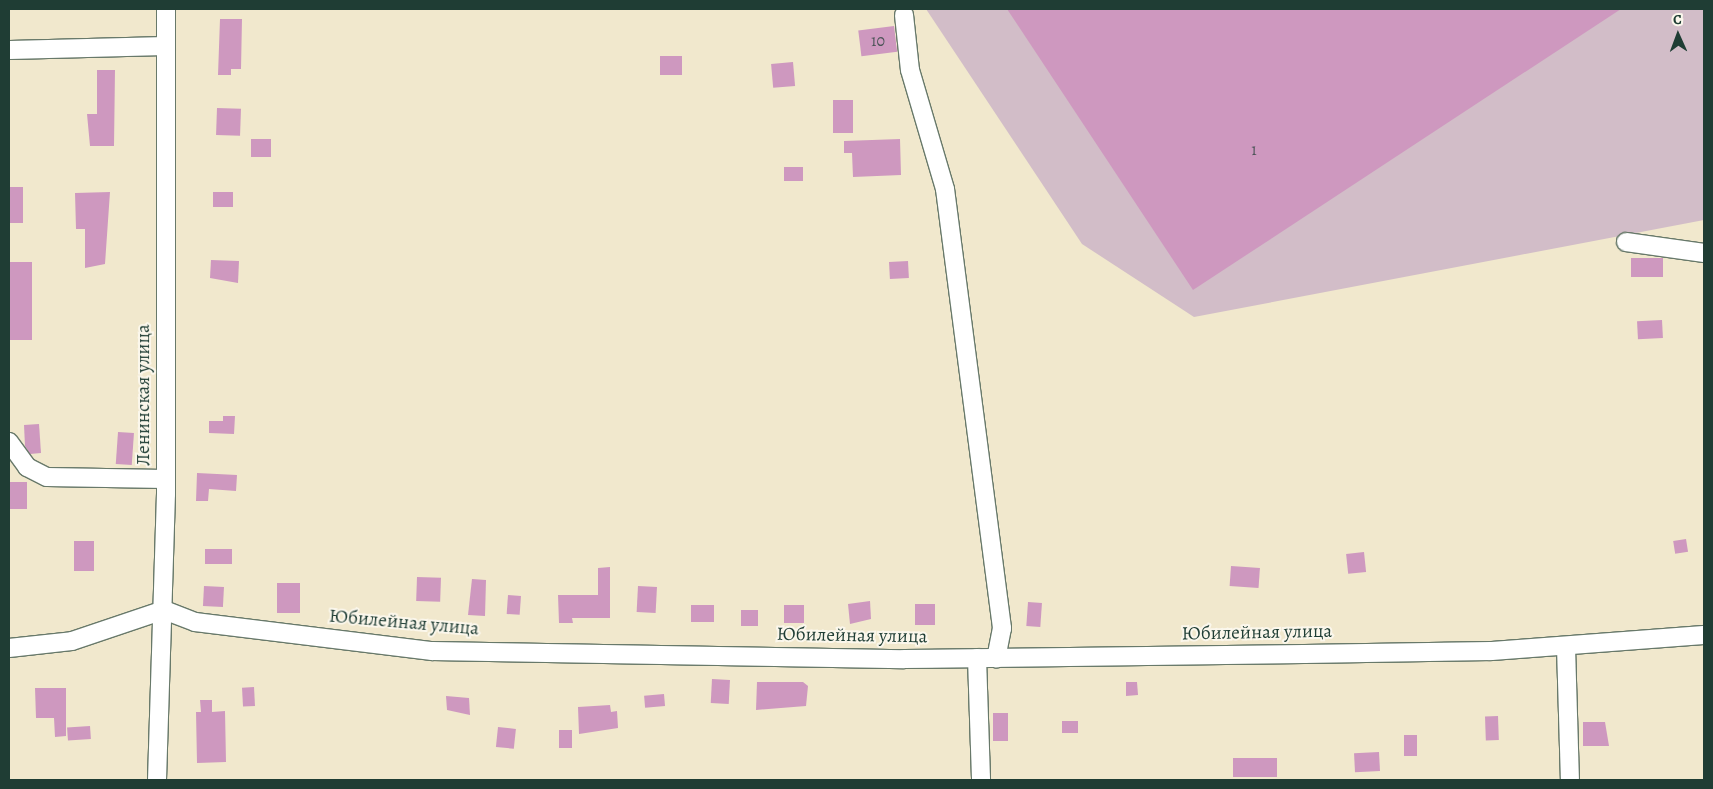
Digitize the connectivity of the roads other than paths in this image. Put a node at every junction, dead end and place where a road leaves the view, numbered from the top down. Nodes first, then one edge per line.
1 (166, 9) edge
2 (904, 15) dead end
3 (166, 46) junction
4 (9, 50) edge
5 (1626, 242) dead end
6 (1704, 253) edge
7 (9, 442) edge
8 (165, 479) junction
9 (164, 610) junction
10 (1704, 635) edge
11 (1566, 647) junction
12 (9, 648) edge
13 (978, 658) junction
14 (996, 658) junction
15 (156, 780) edge
16 (981, 780) edge
17 (1570, 780) edge

1 - 3 street, Ленинская улица
2 - 14 street
3 - 4 street
3 - 8 street, Ленинская улица
5 - 6 street
7 - 8 street
8 - 9 street, Ленинская улица
9 - 12 street
9 - 13 street, Юбилейная улица
9 - 15 street, Ленинская улица
10 - 11 street, Юбилейная улица
11 - 14 street, Юбилейная улица
11 - 17 street
13 - 14 street, Юбилейная улица
13 - 16 street

